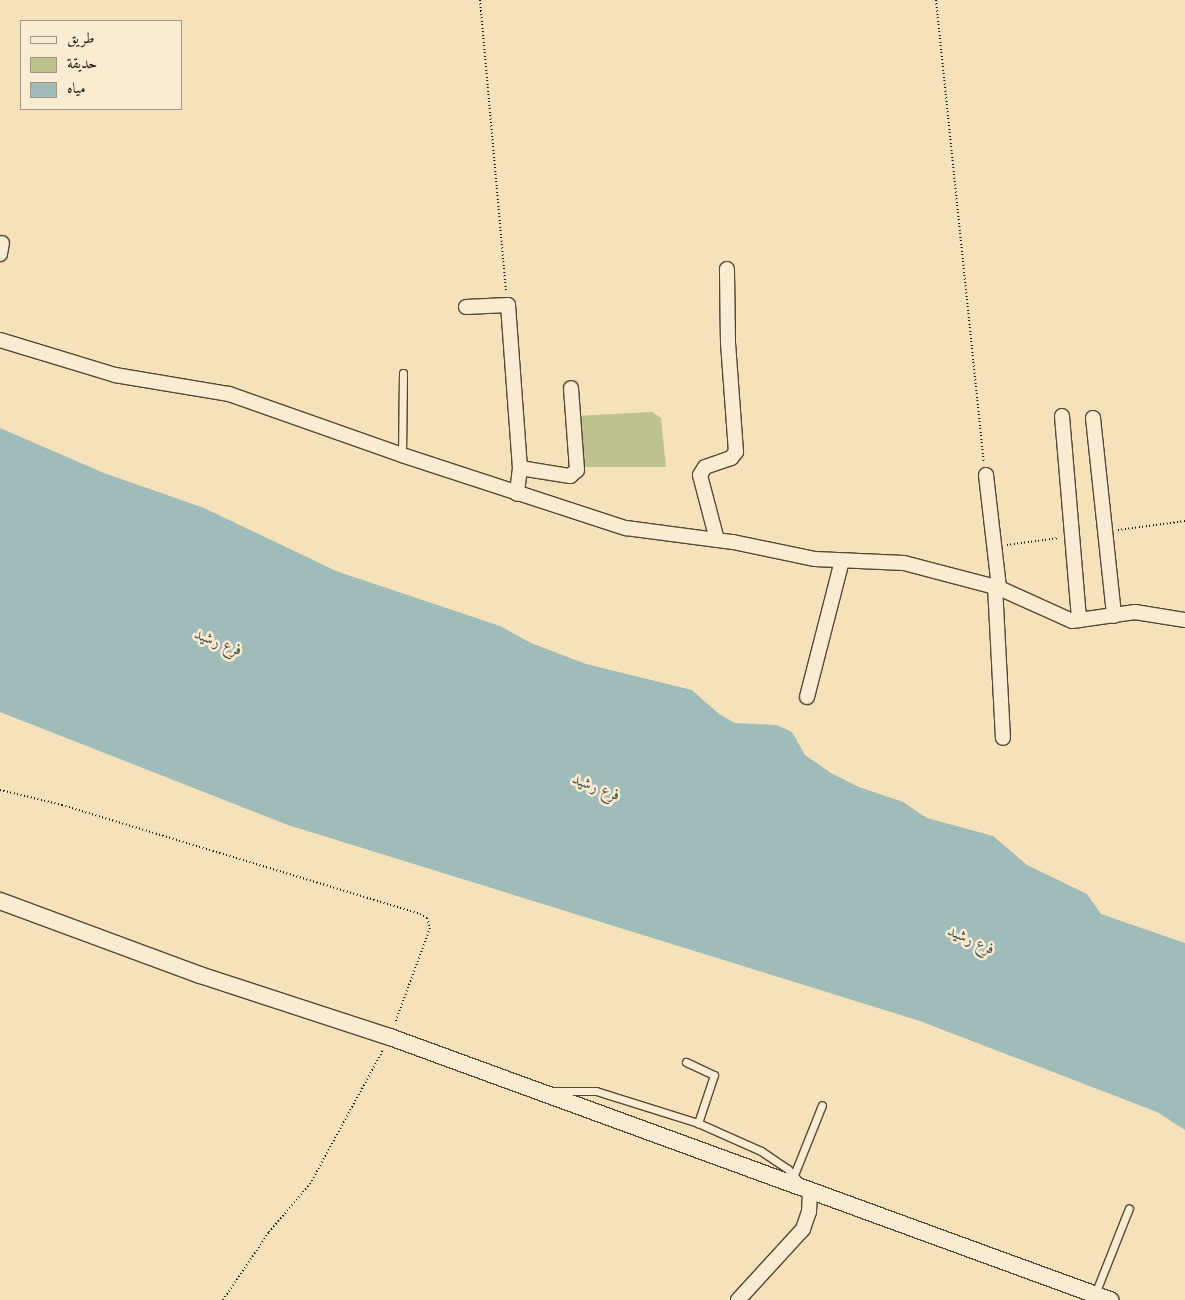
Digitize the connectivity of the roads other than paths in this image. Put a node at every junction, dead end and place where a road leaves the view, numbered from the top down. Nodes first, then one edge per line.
1 (727, 269) dead end
2 (466, 307) dead end
3 (0, 340) edge
4 (403, 373) dead end
5 (571, 388) dead end
6 (1062, 416) dead end
7 (1093, 418) dead end
8 (402, 455) junction
9 (520, 468) junction
10 (986, 475) road end
11 (517, 494) junction
12 (716, 540) junction
13 (842, 561) junction
14 (997, 587) junction
15 (1114, 616) junction
16 (1080, 620) junction
17 (1185, 620) edge
18 (807, 697) dead end
19 (1003, 738) dead end
20 (0, 901) edge
21 (686, 1062) dead end
22 (540, 1092) junction
23 (822, 1104) dead end
24 (698, 1122) junction
25 (802, 1185) junction
26 (1129, 1208) dead end
27 (1102, 1297) edge
28 (738, 1300) edge

1 - 12 street
2 - 9 street
3 - 8 street
4 - 8 lane
5 - 9 street
6 - 16 street
7 - 15 street
8 - 11 street
9 - 11 street
10 - 14 street
11 - 12 street
12 - 13 street
13 - 14 street
13 - 18 street
14 - 16 street
14 - 19 street
15 - 16 street
15 - 17 street
20 - 22 street
21 - 24 lane
22 - 24 lane
22 - 25 street
23 - 25 lane
24 - 25 lane
25 - 27 street
25 - 28 street
26 - 27 lane

